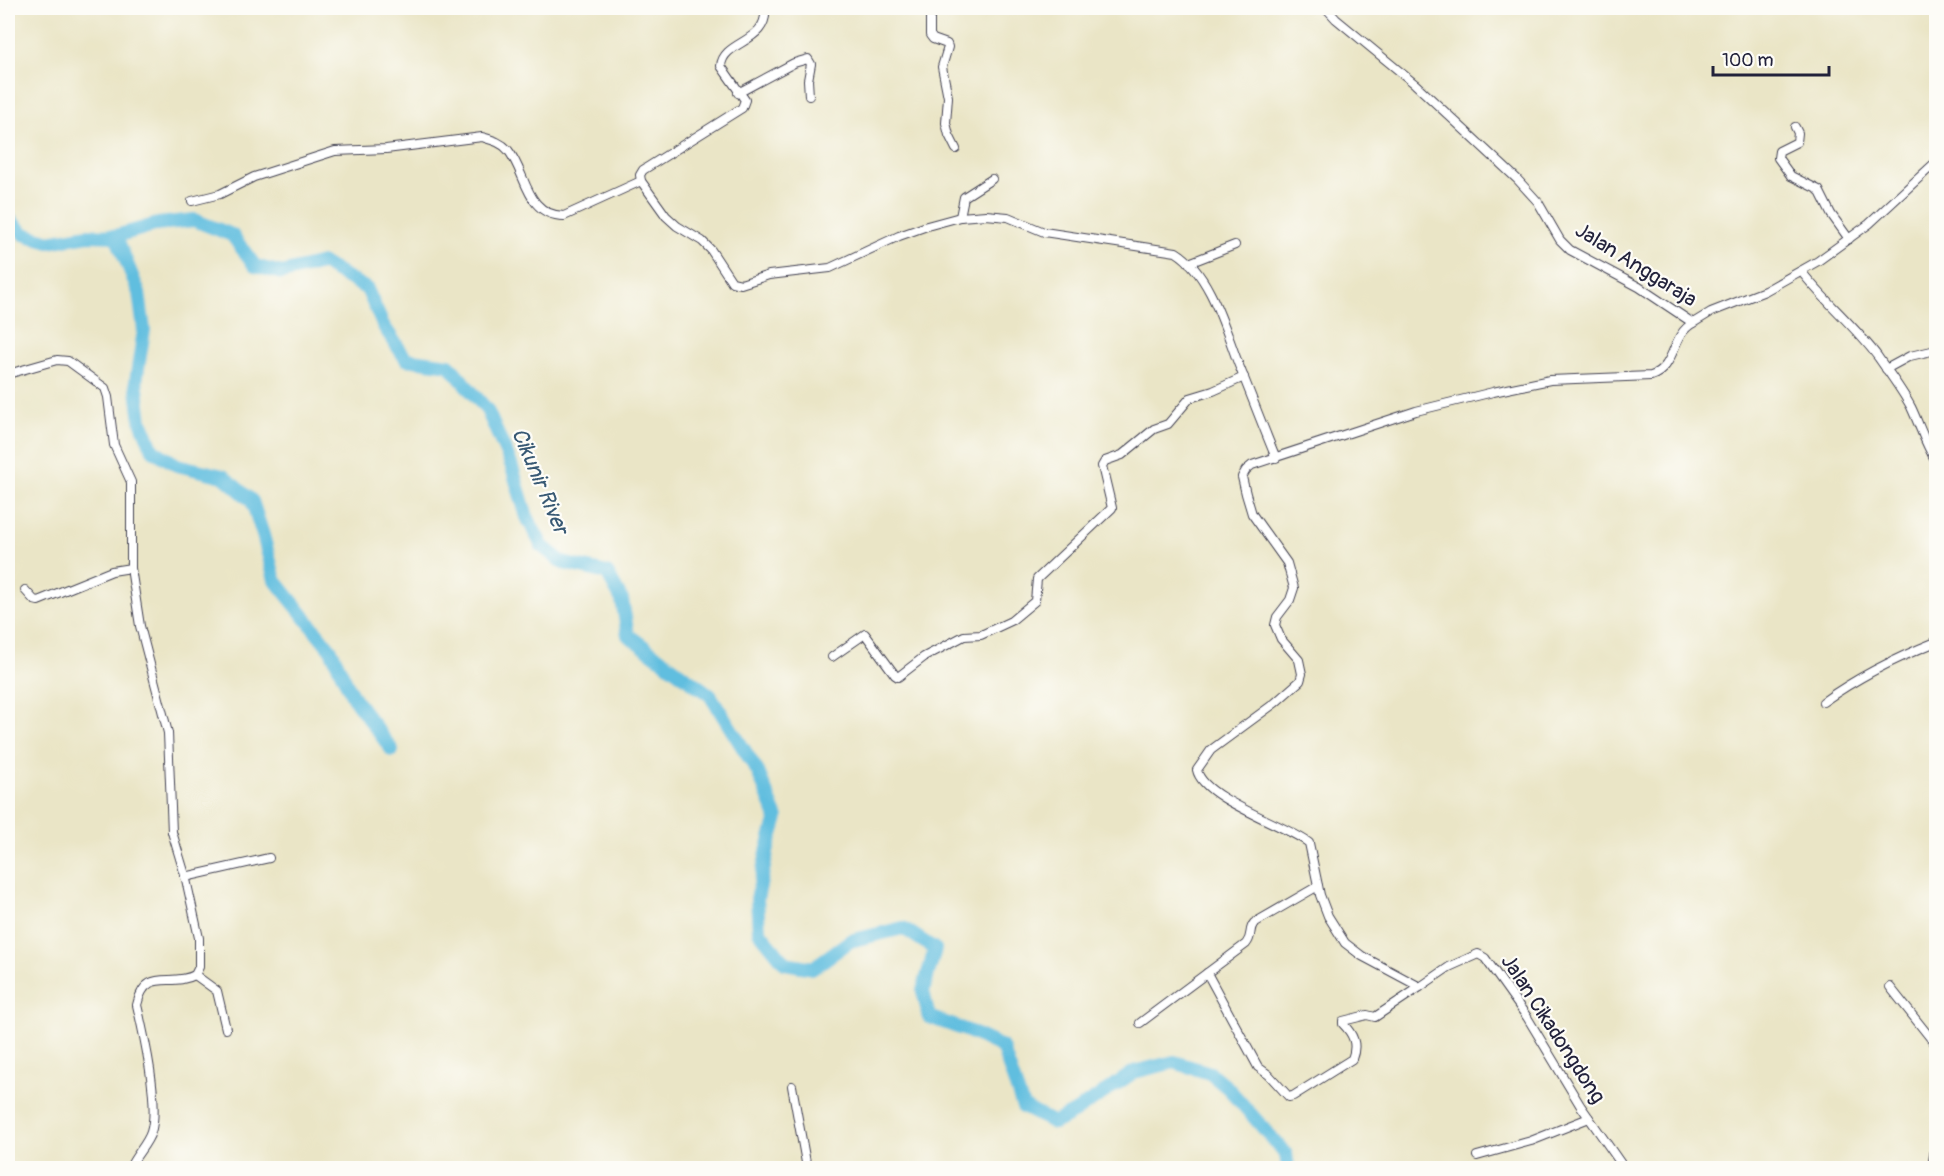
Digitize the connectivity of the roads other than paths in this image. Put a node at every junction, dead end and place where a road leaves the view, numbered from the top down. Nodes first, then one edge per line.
1 (765, 8) edge
2 (926, 8) edge
3 (1326, 8) edge
4 (738, 93) junction
5 (809, 96) dead end
6 (1794, 127) dead end
7 (956, 149) dead end
8 (1936, 162) edge
9 (992, 179) dead end
10 (641, 181) junction
11 (192, 201) dead end
12 (960, 217) junction
13 (1849, 239) junction
14 (1235, 245) dead end
15 (1189, 263) junction
16 (1801, 271) junction
17 (1690, 325) junction
18 (1936, 350) edge
19 (1886, 369) junction
20 (8, 374) edge
21 (1244, 377) junction
22 (1936, 442) edge
23 (1927, 447) junction
24 (1276, 458) junction
25 (1936, 461) edge
26 (131, 568) junction
27 (25, 590) dead end
28 (1936, 642) edge
29 (832, 657) dead end
30 (1823, 702) dead end
31 (269, 858) dead end
32 (185, 877) junction
33 (1318, 886) junction
34 (1207, 973) junction
35 (195, 975) junction
36 (1420, 987) junction
37 (1890, 987) dead end
38 (1140, 1023) dead end
39 (226, 1029) dead end
40 (1936, 1045) edge
41 (792, 1086) dead end
42 (1589, 1118) junction
43 (1936, 1142) edge
44 (1477, 1156) dead end
45 (130, 1168) edge
46 (807, 1168) edge
47 (1624, 1168) edge
48 (1932, 1168) edge

1 - 4 street
2 - 7 street
3 - 17 street, Jalan Anggaraja
4 - 5 street
4 - 10 street
6 - 13 street
8 - 13 street, Jalan Anggaraja
9 - 12 street
10 - 11 street
10 - 12 street
12 - 15 street
13 - 16 street, Jalan Anggaraja
14 - 15 street
15 - 21 street
16 - 17 street, Jalan Anggaraja
16 - 19 street
17 - 24 street
18 - 19 street
19 - 23 street
20 - 26 street
21 - 24 street
21 - 29 street
22 - 23 street
23 - 25 street
24 - 33 street
26 - 27 street
26 - 32 street
28 - 30 street
31 - 32 street
32 - 35 street
33 - 34 street
33 - 36 street
34 - 36 street
34 - 38 street
35 - 39 street
35 - 45 street
36 - 42 street, Jalan Cikadongdong
37 - 40 street
41 - 46 street
42 - 44 street
42 - 47 street, Jalan Cikadongdong
43 - 48 street

